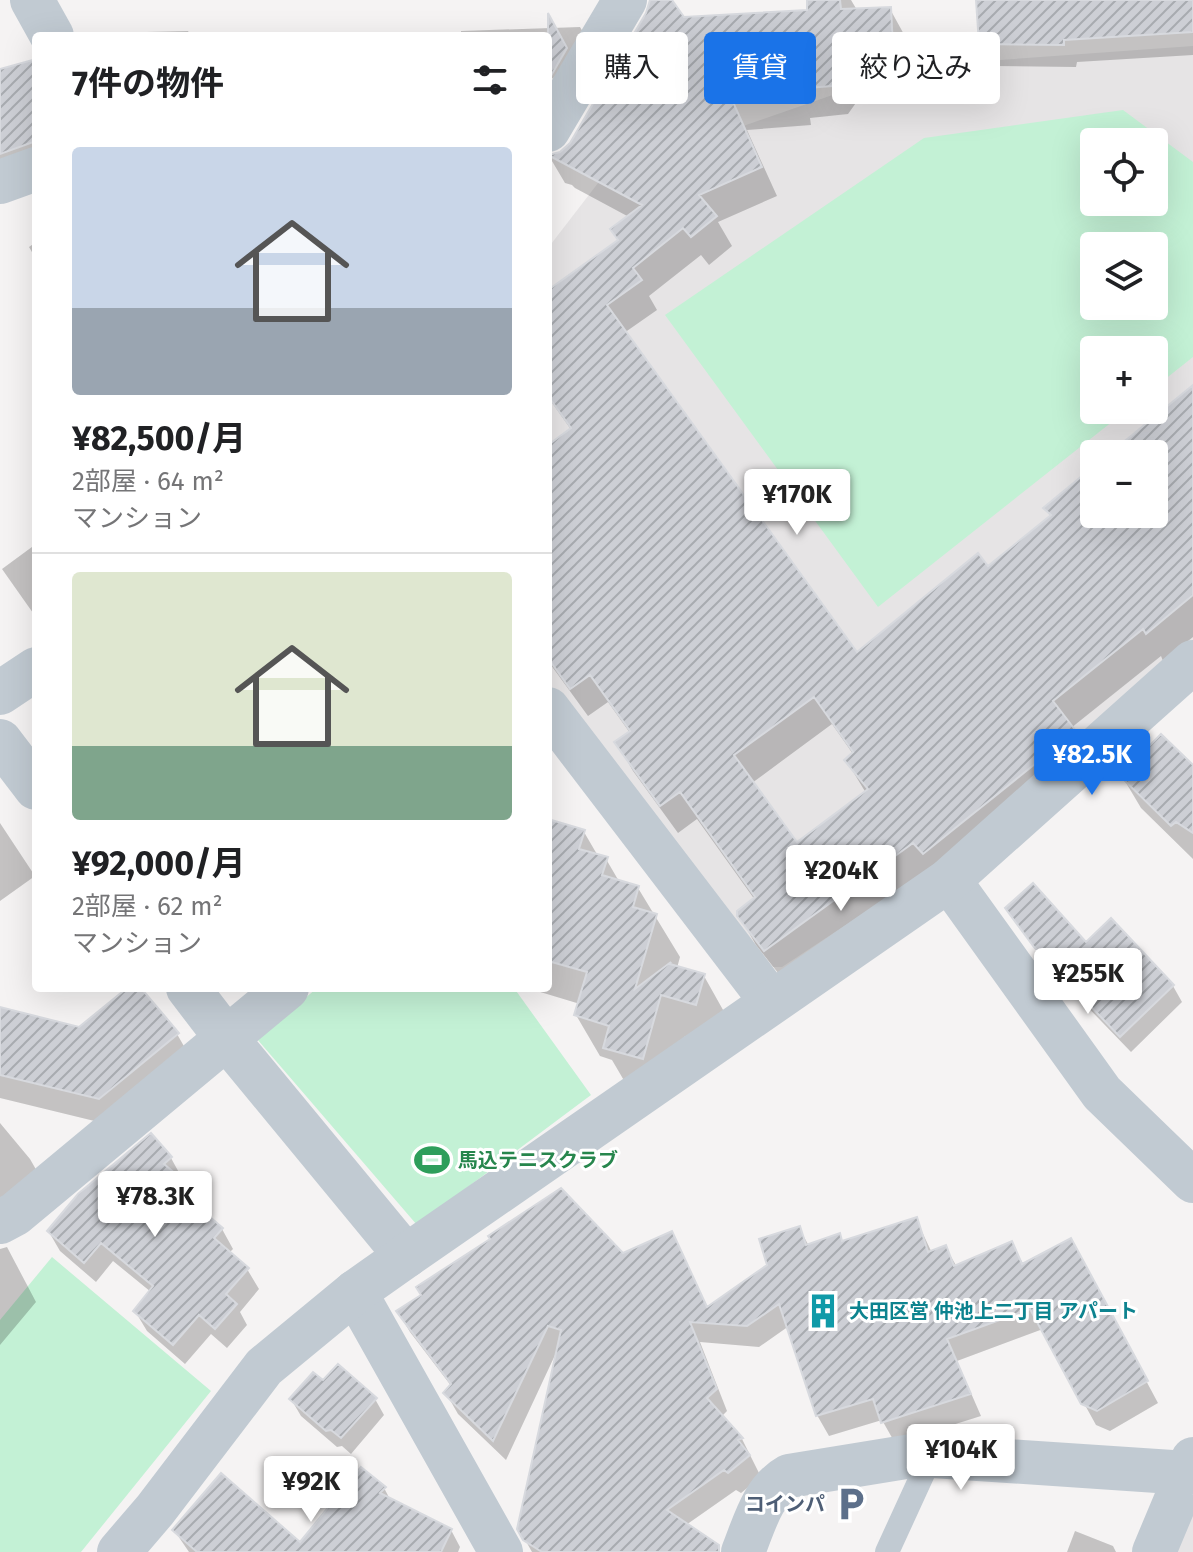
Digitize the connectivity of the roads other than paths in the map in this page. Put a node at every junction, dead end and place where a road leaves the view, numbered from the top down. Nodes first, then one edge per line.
1 (32, 0) edge
2 (625, 0) edge
3 (50, 32) edge
4 (552, 123) edge
5 (32, 170) edge
6 (0, 182) edge
7 (1193, 662) edge
8 (32, 672) edge
9 (0, 693) edge
10 (556, 738) edge
11 (0, 741) edge
12 (32, 783) edge
13 (949, 880) junction
14 (191, 992) edge
15 (282, 992) edge
16 (771, 1001) junction
17 (227, 1039) junction
18 (1193, 1181) edge
19 (0, 1222) edge
20 (406, 1256) junction
21 (355, 1292) junction
22 (931, 1456) junction
23 (1190, 1466) edge
24 (495, 1549) edge
25 (119, 1552) edge
26 (743, 1552) edge
27 (887, 1552) edge
28 (1154, 1552) edge

1 - 3 street
2 - 4 street
5 - 6 street
7 - 13 street
8 - 9 street
10 - 16 street
11 - 12 street
13 - 16 street
13 - 18 street
14 - 17 street
15 - 17 street
16 - 20 street
17 - 19 street
17 - 20 street
20 - 21 street
21 - 24 street
21 - 25 street
22 - 23 street
22 - 26 street
22 - 27 lane
23 - 28 street

